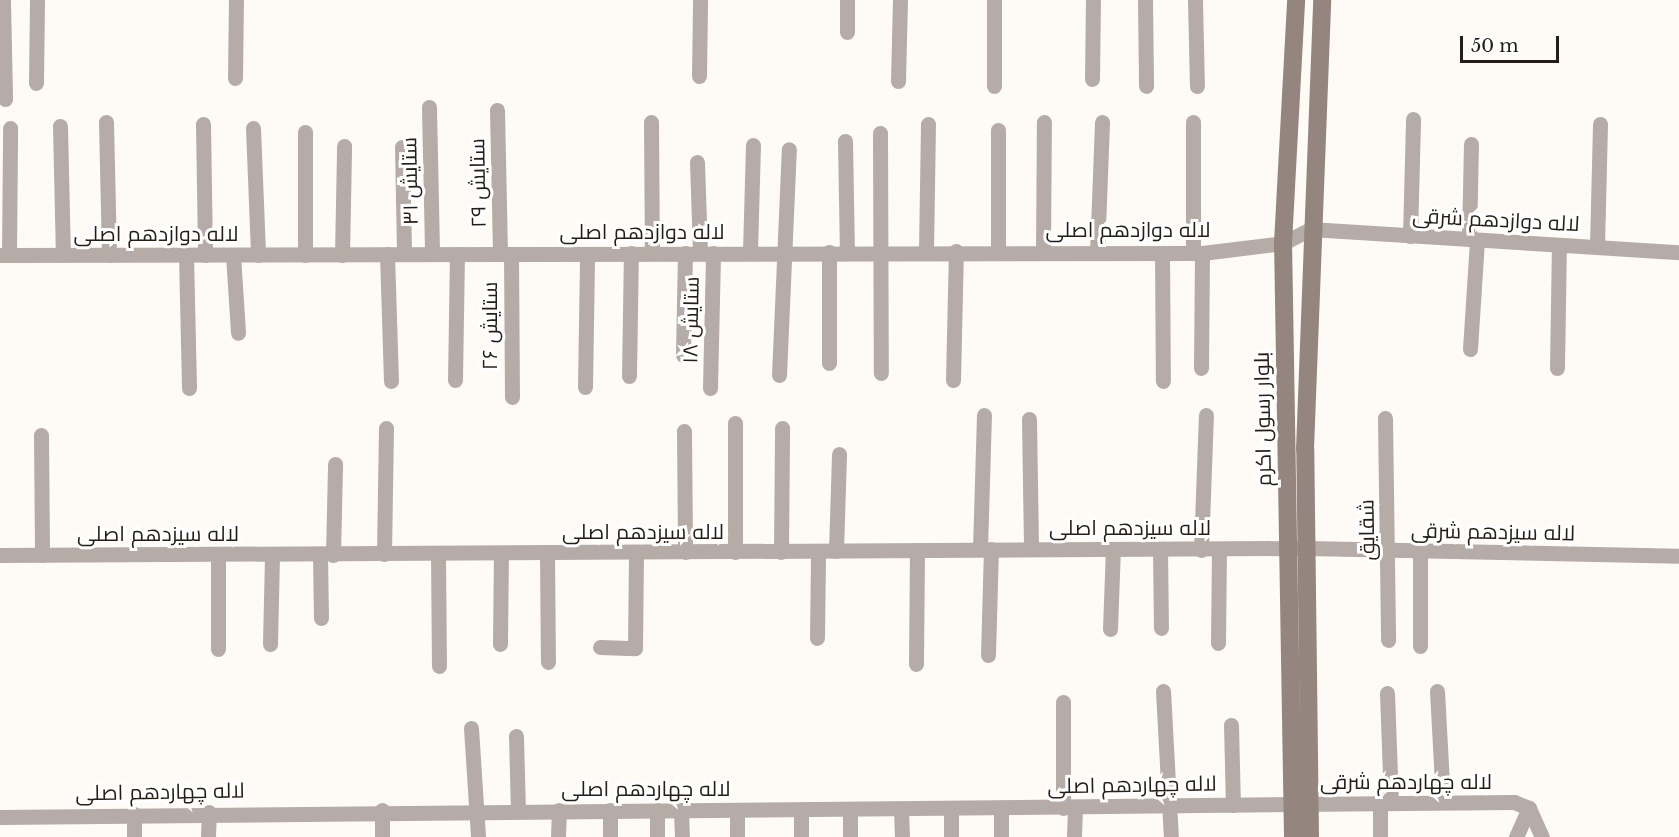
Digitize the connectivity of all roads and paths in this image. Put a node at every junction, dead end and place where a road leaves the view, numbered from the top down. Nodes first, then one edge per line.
1 (3, 0) edge
2 (36, 0) edge
3 (236, 0) edge
4 (700, 0) edge
5 (847, 0) edge
6 (900, 0) edge
7 (994, 0) edge
8 (1093, 0) edge
9 (1145, 0) edge
10 (1195, 0) edge
11 (1296, 0) edge
12 (1322, 0) edge
13 (847, 32) dead end
14 (699, 76) dead end
15 (235, 78) dead end
16 (1092, 79) dead end
17 (898, 81) dead end
18 (36, 84) dead end
19 (994, 86) dead end
20 (1146, 86) dead end
21 (1197, 86) dead end
22 (5, 99) dead end
23 (429, 107) dead end
24 (497, 110) dead end
25 (1413, 119) dead end
26 (106, 122) dead end
27 (651, 122) dead end
28 (1102, 122) dead end
29 (1193, 122) dead end
30 (1044, 123) dead end
31 (203, 124) dead end
32 (928, 124) dead end
33 (1600, 124) dead end
34 (60, 126) dead end
35 (10, 128) dead end
36 (253, 128) dead end
37 (998, 130) dead end
38 (305, 132) dead end
39 (880, 133) dead end
40 (845, 141) dead end
41 (1472, 144) dead end
42 (753, 145) dead end
43 (344, 146) dead end
44 (402, 147) dead end
45 (789, 149) dead end
46 (698, 162) dead end
47 (1310, 229) junction
48 (1410, 236) junction
49 (1473, 240) junction
50 (1283, 243) junction
51 (1559, 245) junction
52 (1597, 247) junction
53 (926, 250) junction
54 (847, 251) junction
55 (877, 251) junction
56 (956, 251) junction
57 (998, 251) junction
58 (750, 252) junction
59 (784, 252) junction
60 (829, 252) junction
61 (1043, 252) junction
62 (1097, 252) junction
63 (1679, 252) edge
64 (652, 253) junction
65 (700, 253) junction
66 (1162, 253) junction
67 (1198, 253) junction
68 (387, 254) junction
69 (404, 254) junction
70 (432, 254) junction
71 (457, 254) junction
72 (506, 254) junction
73 (587, 254) junction
74 (631, 254) junction
75 (5, 255) edge
76 (63, 255) junction
77 (109, 255) junction
78 (186, 255) junction
79 (205, 255) junction
80 (233, 255) junction
81 (258, 255) junction
82 (305, 255) junction
83 (342, 255) junction
84 (238, 333) dead end
85 (1470, 349) dead end
86 (683, 355) dead end
87 (829, 363) dead end
88 (1201, 368) dead end
89 (1557, 368) dead end
90 (881, 373) dead end
91 (778, 375) dead end
92 (629, 376) dead end
93 (455, 380) dead end
94 (952, 380) dead end
95 (391, 381) dead end
96 (1163, 381) dead end
97 (585, 387) dead end
98 (189, 388) dead end
99 (710, 388) dead end
100 (512, 397) dead end
101 (984, 415) dead end
102 (1206, 415) dead end
103 (1384, 418) dead end
104 (1029, 419) dead end
105 (735, 423) dead end
106 (387, 428) dead end
107 (782, 428) dead end
108 (684, 431) dead end
109 (41, 435) dead end
110 (839, 454) dead end
111 (335, 464) dead end
112 (1287, 548) junction
113 (1306, 548) junction
114 (986, 549) junction
115 (1030, 549) junction
116 (1113, 549) junction
117 (1160, 549) junction
118 (1219, 549) junction
119 (916, 550) junction
120 (1201, 550) junction
121 (836, 551) junction
122 (1390, 551) junction
123 (686, 552) junction
124 (735, 552) junction
125 (781, 552) junction
126 (818, 552) junction
127 (1420, 552) junction
128 (547, 553) junction
129 (636, 553) junction
130 (384, 554) junction
131 (438, 554) junction
132 (501, 554) junction
133 (0, 555) edge
134 (42, 555) junction
135 (218, 555) junction
136 (272, 555) junction
137 (327, 555) junction
138 (1679, 556) edge
139 (321, 618) dead end
140 (1161, 628) dead end
141 (1110, 630) dead end
142 (817, 638) dead end
143 (1388, 640) dead end
144 (1218, 643) dead end
145 (270, 644) dead end
146 (500, 644) dead end
147 (1420, 645) dead end
148 (600, 647) dead end
149 (218, 649) dead end
150 (988, 655) dead end
151 (548, 662) dead end
152 (916, 664) dead end
153 (439, 666) dead end
154 (1163, 691) dead end
155 (1437, 691) dead end
156 (1387, 693) dead end
157 (1062, 702) dead end
158 (1231, 725) dead end
159 (471, 728) dead end
160 (516, 736) dead end
161 (1443, 802) junction
162 (1385, 803) junction
163 (1301, 804) junction
164 (1233, 805) junction
165 (1170, 806) junction
166 (1001, 808) junction
167 (1069, 808) junction
168 (1528, 808) junction
169 (850, 809) junction
170 (901, 809) junction
171 (951, 809) junction
172 (382, 810) junction
173 (478, 810) junction
174 (518, 810) junction
175 (559, 810) junction
176 (610, 810) junction
177 (657, 810) junction
178 (681, 810) junction
179 (737, 810) junction
180 (801, 810) junction
181 (208, 812) junction
182 (134, 814) junction
183 (0, 816) edge
184 (134, 837) edge
185 (208, 837) edge
186 (382, 837) edge
187 (478, 837) edge
188 (558, 837) edge
189 (610, 837) edge
190 (657, 837) edge
191 (682, 837) edge
192 (737, 837) edge
193 (801, 837) edge
194 (850, 837) edge
195 (902, 837) edge
196 (951, 837) edge
197 (1001, 837) edge
198 (1074, 837) edge
199 (1171, 837) edge
200 (1293, 837) edge
201 (1310, 837) edge
202 (1380, 837) edge
203 (1516, 837) edge
204 (1542, 837) edge

1 - 22 street
2 - 18 street
3 - 15 street
4 - 14 street
5 - 13 street
6 - 17 street
7 - 19 street
8 - 16 street
9 - 20 street
10 - 21 street
11 - 50 main road, بلوار رسول اکرم
12 - 47 main road, بلوار رسول اکرم
23 - 70 street, ستایش ۳۱
24 - 72 street, ستایش ۲۹
25 - 48 street
26 - 77 street
27 - 64 street
28 - 62 street
29 - 67 street
30 - 61 street
31 - 79 street
32 - 53 street
33 - 52 street
34 - 76 street
35 - 75 street
36 - 81 street
37 - 57 street
38 - 82 street
39 - 55 street
40 - 54 street
41 - 49 street
42 - 58 street
43 - 83 street
44 - 69 street
45 - 59 street
46 - 65 street
47 - 48 street, لاله دوازدهم شرقی
47 - 50 street, لاله دوازدهم اصلی
47 - 113 main road, بلوار رسول اکرم
48 - 49 street, لاله دوازدهم شرقی
49 - 51 street, لاله دوازدهم شرقی
49 - 85 street
50 - 67 street, لاله دوازدهم اصلی
50 - 112 main road, بلوار رسول اکرم
51 - 52 street, لاله دوازدهم شرقی
51 - 89 street
52 - 63 street, لاله دوازدهم شرقی
53 - 55 street, لاله دوازدهم اصلی
53 - 56 street, لاله دوازدهم اصلی
54 - 55 street, لاله دوازدهم اصلی
54 - 60 street, لاله دوازدهم اصلی
55 - 90 street
56 - 57 street, لاله دوازدهم اصلی
56 - 94 street
57 - 61 street, لاله دوازدهم اصلی
58 - 59 street, لاله دوازدهم اصلی
58 - 65 street, لاله دوازدهم اصلی
59 - 60 street, لاله دوازدهم اصلی
59 - 91 street
60 - 87 street
61 - 62 street, لاله دوازدهم اصلی
62 - 66 street, لاله دوازدهم اصلی
64 - 65 street, لاله دوازدهم اصلی
64 - 74 street, لاله دوازدهم اصلی
65 - 86 street
65 - 99 street, ستایش ۱۸
66 - 67 street, لاله دوازدهم اصلی
66 - 96 street
67 - 88 street
68 - 69 street, لاله دوازدهم اصلی
68 - 83 street, لاله دوازدهم اصلی
68 - 95 street
69 - 70 street, لاله دوازدهم اصلی
70 - 71 street, لاله دوازدهم اصلی
71 - 72 street, لاله دوازدهم اصلی
71 - 93 street
72 - 73 street, لاله دوازدهم اصلی
72 - 100 street, ستایش ۲۶
73 - 74 street, لاله دوازدهم اصلی
73 - 97 street
74 - 92 street
75 - 76 street, لاله دوازدهم اصلی
76 - 77 street, لاله دوازدهم اصلی
77 - 78 street, لاله دوازدهم اصلی
78 - 79 street, لاله دوازدهم اصلی
78 - 98 street
79 - 80 street, لاله دوازدهم اصلی
80 - 81 street, لاله دوازدهم اصلی
80 - 84 street
81 - 82 street, لاله دوازدهم اصلی
82 - 83 street, لاله دوازدهم اصلی
101 - 114 street
102 - 120 street
103 - 122 street, شقایق
104 - 115 street
105 - 124 street
106 - 130 street
107 - 125 street
108 - 123 street
109 - 134 street
110 - 121 street
111 - 137 street
112 - 113 street, لاله سیزدهم شرقی
112 - 118 street, لاله سیزدهم اصلی
112 - 163 main road, بلوار رسول اکرم
113 - 122 street, لاله سیزدهم شرقی
113 - 163 main road, بلوار رسول اکرم
114 - 115 street, لاله سیزدهم اصلی
114 - 119 street, لاله سیزدهم اصلی
114 - 150 street
115 - 116 street, لاله سیزدهم اصلی
116 - 117 street, لاله سیزدهم اصلی
116 - 141 street
117 - 120 street, لاله سیزدهم اصلی
117 - 140 street
118 - 120 street, لاله سیزدهم اصلی
118 - 144 street
119 - 121 street, لاله سیزدهم اصلی
119 - 152 street
121 - 126 street, لاله سیزدهم اصلی
122 - 127 street, لاله سیزدهم شرقی
122 - 143 street, شقایق
123 - 124 street, لاله سیزدهم اصلی
123 - 129 street, لاله سیزدهم اصلی
124 - 125 street, لاله سیزدهم اصلی
125 - 126 street, لاله سیزدهم اصلی
126 - 142 street
127 - 138 street, لاله سیزدهم شرقی
127 - 147 street
128 - 129 street, لاله سیزدهم اصلی
128 - 132 street, لاله سیزدهم اصلی
128 - 151 street
129 - 148 street
130 - 131 street, لاله سیزدهم اصلی
130 - 137 street, لاله سیزدهم اصلی
131 - 132 street, لاله سیزدهم اصلی
131 - 153 street
132 - 146 street
133 - 134 street, لاله سیزدهم اصلی
134 - 135 street, لاله سیزدهم اصلی
135 - 136 street, لاله سیزدهم اصلی
135 - 149 street
136 - 137 street, لاله سیزدهم اصلی
136 - 145 street
137 - 139 street
154 - 165 street
155 - 161 street
156 - 162 street
157 - 167 street
158 - 164 street
159 - 173 street
160 - 174 street
161 - 162 street, لاله چهاردهم شرقی
161 - 168 street, لاله چهاردهم شرقی
162 - 163 street, لاله چهاردهم شرقی
162 - 202 street
163 - 164 street, لاله چهاردهم اصلی
163 - 200 main road, بلوار رسول اکرم
163 - 201 main road, بلوار رسول اکرم
164 - 165 street, لاله چهاردهم اصلی
165 - 167 street, لاله چهاردهم اصلی
165 - 199 street
166 - 167 street, لاله چهاردهم اصلی
166 - 171 street, لاله چهاردهم اصلی
166 - 197 street
167 - 198 street
168 - 203 street
168 - 204 street
169 - 170 street, لاله چهاردهم اصلی
169 - 180 street, لاله چهاردهم اصلی
169 - 194 street
170 - 171 street, لاله چهاردهم اصلی
170 - 195 street
171 - 196 street
172 - 173 street, لاله چهاردهم اصلی
172 - 181 street, لاله چهاردهم اصلی
172 - 186 street
173 - 174 street, لاله چهاردهم اصلی
173 - 187 street
174 - 175 street, لاله چهاردهم اصلی
175 - 176 street, لاله چهاردهم اصلی
175 - 188 street
176 - 177 street, لاله چهاردهم اصلی
176 - 189 street
177 - 178 street, لاله چهاردهم اصلی
177 - 190 street
178 - 179 street, لاله چهاردهم اصلی
178 - 191 street
179 - 180 street, لاله چهاردهم اصلی
179 - 192 street
180 - 193 street
181 - 182 street, لاله چهاردهم اصلی
181 - 185 street
182 - 183 street, لاله چهاردهم اصلی
182 - 184 street

